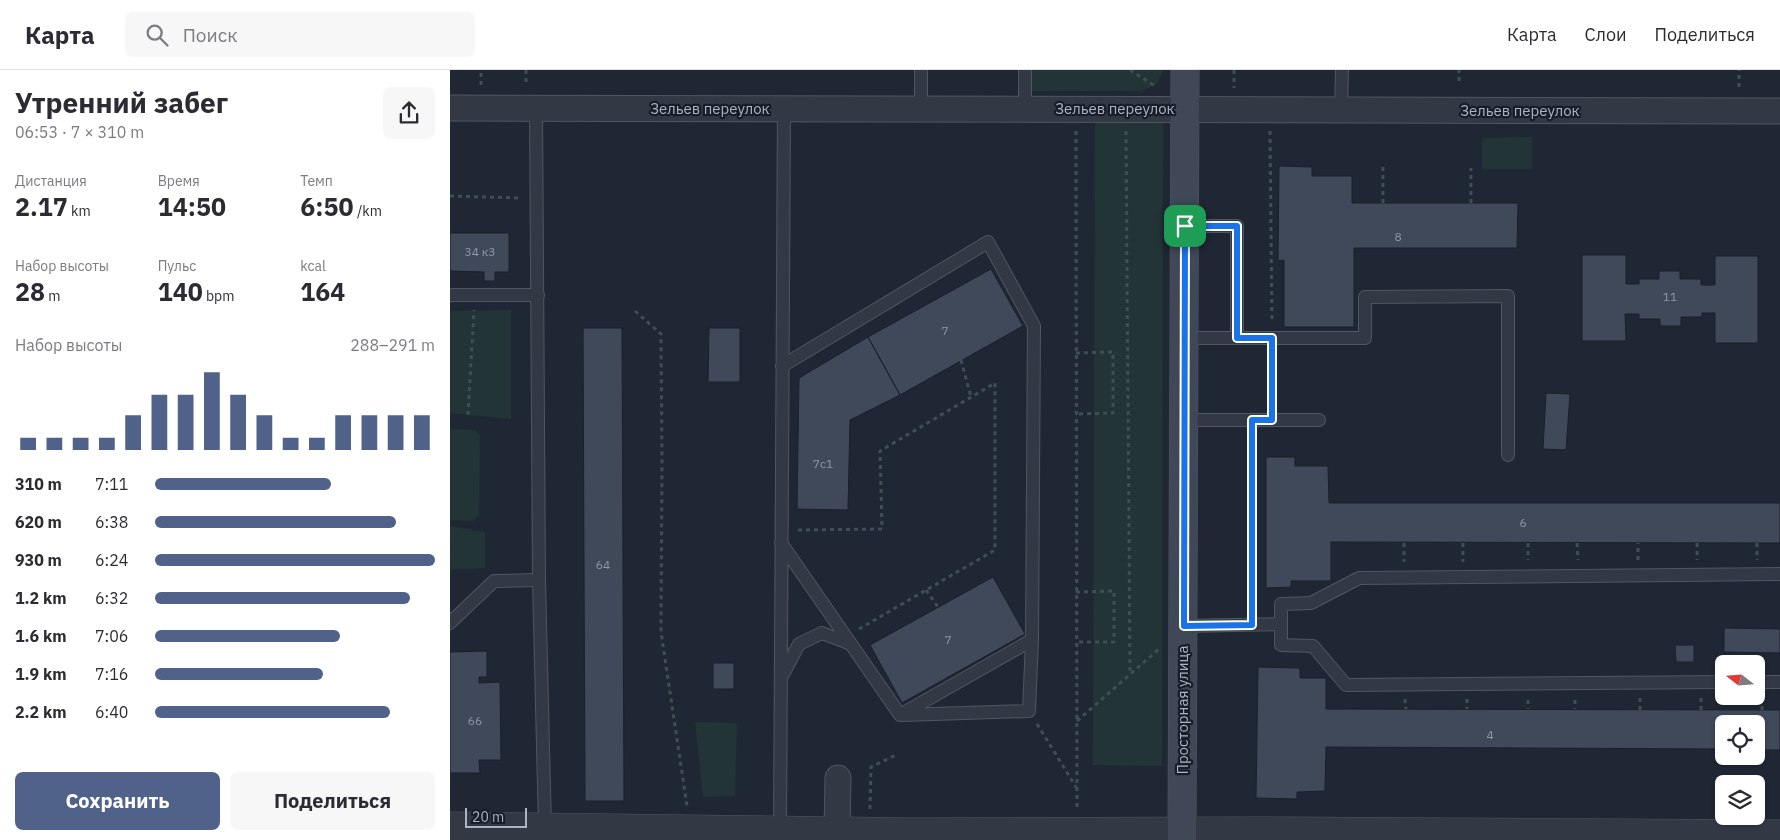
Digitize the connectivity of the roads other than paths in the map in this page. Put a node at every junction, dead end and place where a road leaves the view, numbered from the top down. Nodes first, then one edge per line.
1 (921, 70) edge
2 (1025, 70) edge
3 (1185, 70) edge
4 (1342, 70) edge
5 (450, 108) edge
6 (536, 108) junction
7 (784, 109) junction
8 (921, 109) junction
9 (1025, 109) junction
10 (1185, 109) junction
11 (1342, 111) junction
12 (1780, 111) edge
13 (1185, 226) junction
14 (450, 295) edge
15 (538, 295) junction
16 (1185, 338) junction
17 (1237, 338) junction
18 (782, 366) junction
19 (1185, 420) junction
20 (1318, 420) dead end
21 (1508, 455) dead end
22 (781, 537) junction
23 (1780, 574) edge
24 (540, 580) junction
25 (450, 622) edge
26 (1281, 624) junction
27 (1184, 626) junction
28 (1032, 640) junction
29 (851, 644) junction
30 (780, 680) junction
31 (1715, 682) edge
32 (1765, 682) edge
33 (1780, 682) edge
34 (900, 715) junction
35 (838, 778) dead end
36 (450, 826) edge
37 (780, 830) junction
38 (837, 831) junction
39 (548, 834) edge
40 (1780, 834) edge
41 (911, 836) edge
42 (1182, 836) edge

1 - 8 lane
2 - 9 lane
3 - 10 main road, Просторная улица
4 - 11 lane
5 - 6 street, Зельев переулок
6 - 7 street, Зельев переулок
6 - 15 lane
7 - 8 street, Зельев переулок
7 - 18 lane
8 - 9 street, Зельев переулок
9 - 10 street, Зельев переулок
10 - 11 street, Зельев переулок
10 - 13 main road, Просторная улица
11 - 12 street, Зельев переулок
13 - 16 main road, Просторная улица
13 - 17 lane
14 - 15 lane
15 - 24 lane
16 - 17 lane
16 - 19 main road, Просторная улица
17 - 21 lane
18 - 22 lane
18 - 28 lane
19 - 20 lane
19 - 27 main road, Просторная улица
22 - 29 lane
22 - 30 lane
23 - 26 lane
24 - 25 lane
24 - 39 lane
26 - 27 lane
26 - 31 lane
27 - 42 main road, Просторная улица
28 - 34 lane
28 - 34 lane
29 - 30 lane
29 - 34 lane
30 - 37 lane
32 - 33 lane
35 - 38 street
36 - 39 street
37 - 38 street
37 - 39 street
38 - 41 street
40 - 42 street
41 - 42 street

